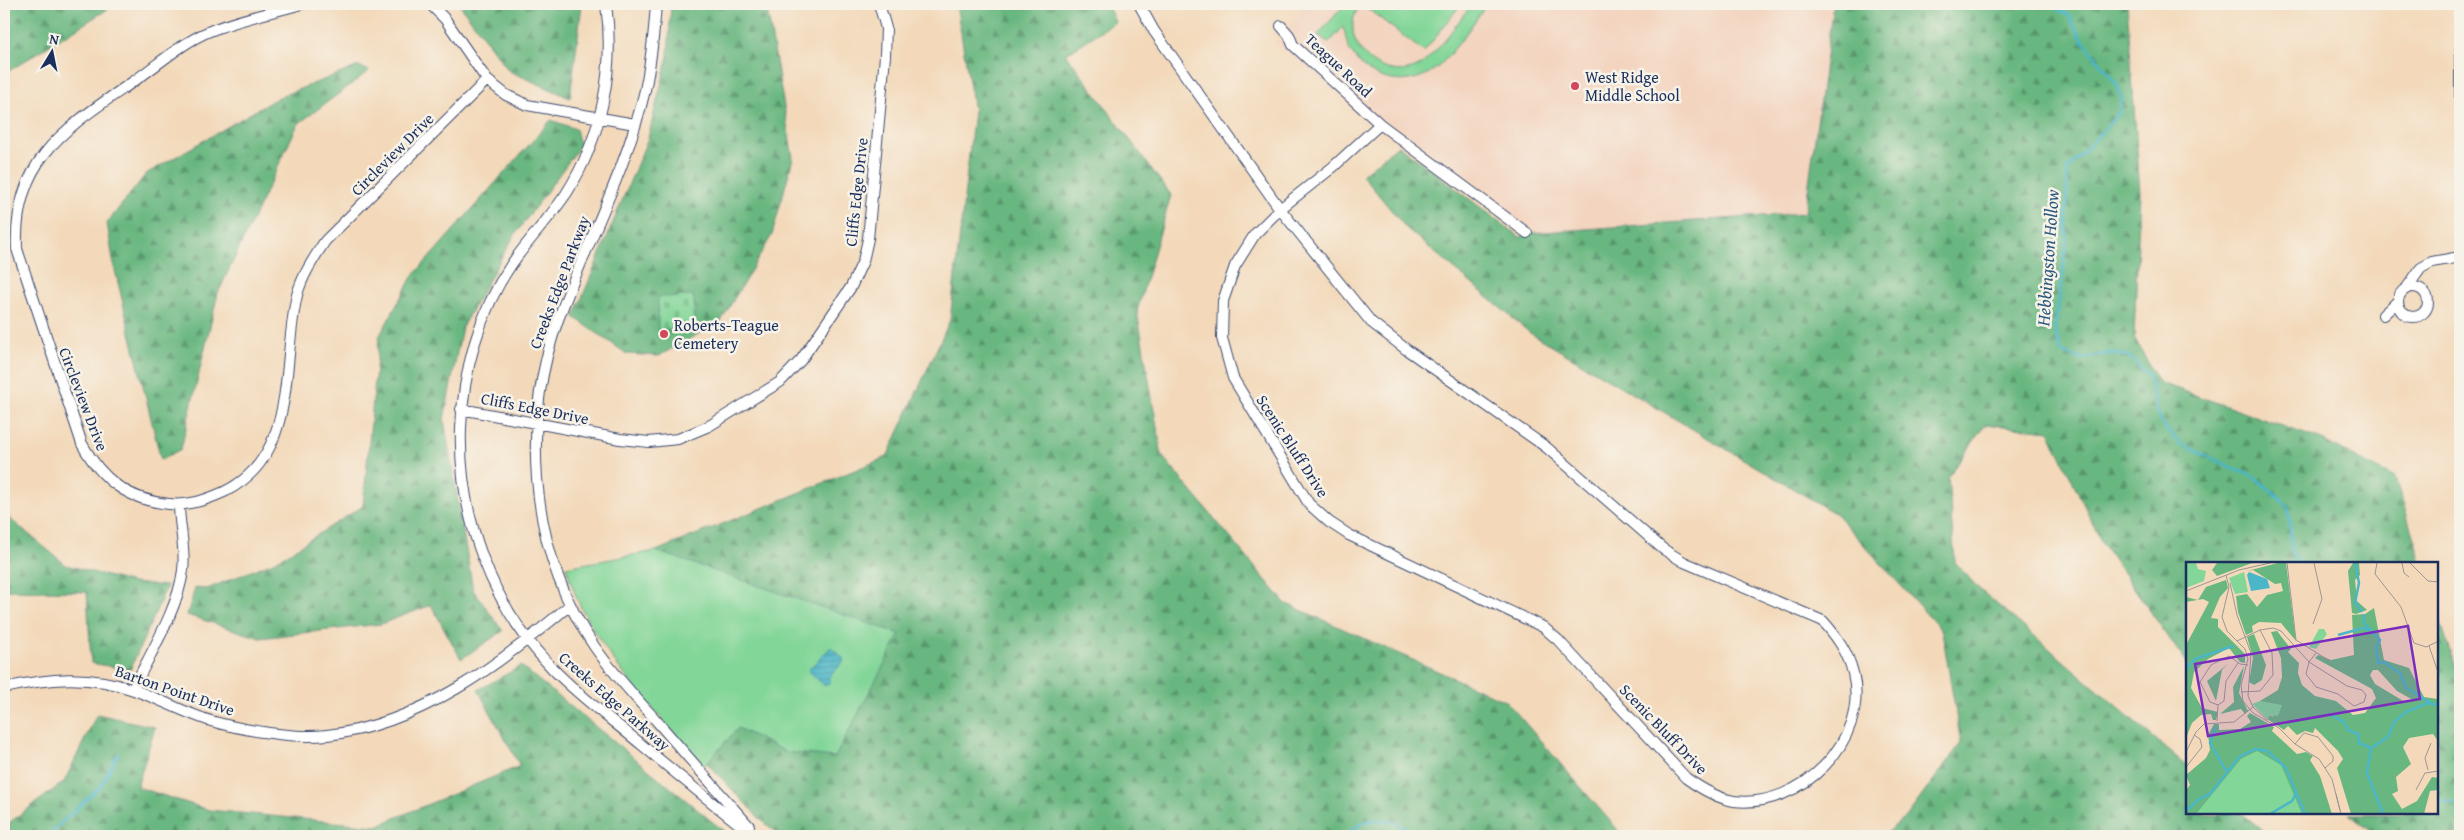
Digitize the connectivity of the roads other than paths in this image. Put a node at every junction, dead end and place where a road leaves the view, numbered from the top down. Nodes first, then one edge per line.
1 (301, 4) edge
2 (430, 4) edge
3 (606, 4) edge
4 (656, 4) edge
5 (880, 4) edge
6 (1139, 4) edge
7 (1281, 26) dead end
8 (2460, 53) edge
9 (487, 80) junction
10 (2460, 99) edge
11 (599, 117) junction
12 (635, 124) junction
13 (1380, 124) junction
14 (1280, 209) junction
15 (1527, 233) dead end
16 (2460, 257) edge
17 (2406, 289) junction
18 (2398, 301) junction
19 (2384, 315) dead end
20 (462, 409) junction
21 (535, 423) junction
22 (179, 505) junction
23 (570, 604) junction
24 (528, 640) junction
25 (4, 688) edge
26 (133, 689) junction
27 (754, 836) edge
28 (758, 836) edge

1 - 22 street, Circleview Drive
2 - 9 street
3 - 11 street, Creeks Edge Parkway
4 - 12 street, Creeks Edge Parkway
5 - 21 street, Cliffs Edge Drive
6 - 14 street, Scenic Bluff Drive
7 - 13 street, Teague Road
8 - 10 street
9 - 11 street
9 - 22 street, Circleview Drive
11 - 12 street
11 - 20 street, Creeks Edge Parkway
12 - 21 street, Creeks Edge Parkway
13 - 14 street, Scenic Bluff Drive
13 - 15 street
14 - 14 street, Scenic Bluff Drive
16 - 17 street
17 - 18 street
17 - 18 street
18 - 19 street
20 - 21 street, Cliffs Edge Drive
20 - 24 street, Creeks Edge Parkway
21 - 23 street, Creeks Edge Parkway
22 - 26 street
23 - 24 street, Barton Point Drive
23 - 28 street, Creeks Edge Parkway
24 - 26 street, Barton Point Drive
24 - 27 street, Creeks Edge Parkway
25 - 26 street, Barton Point Drive

